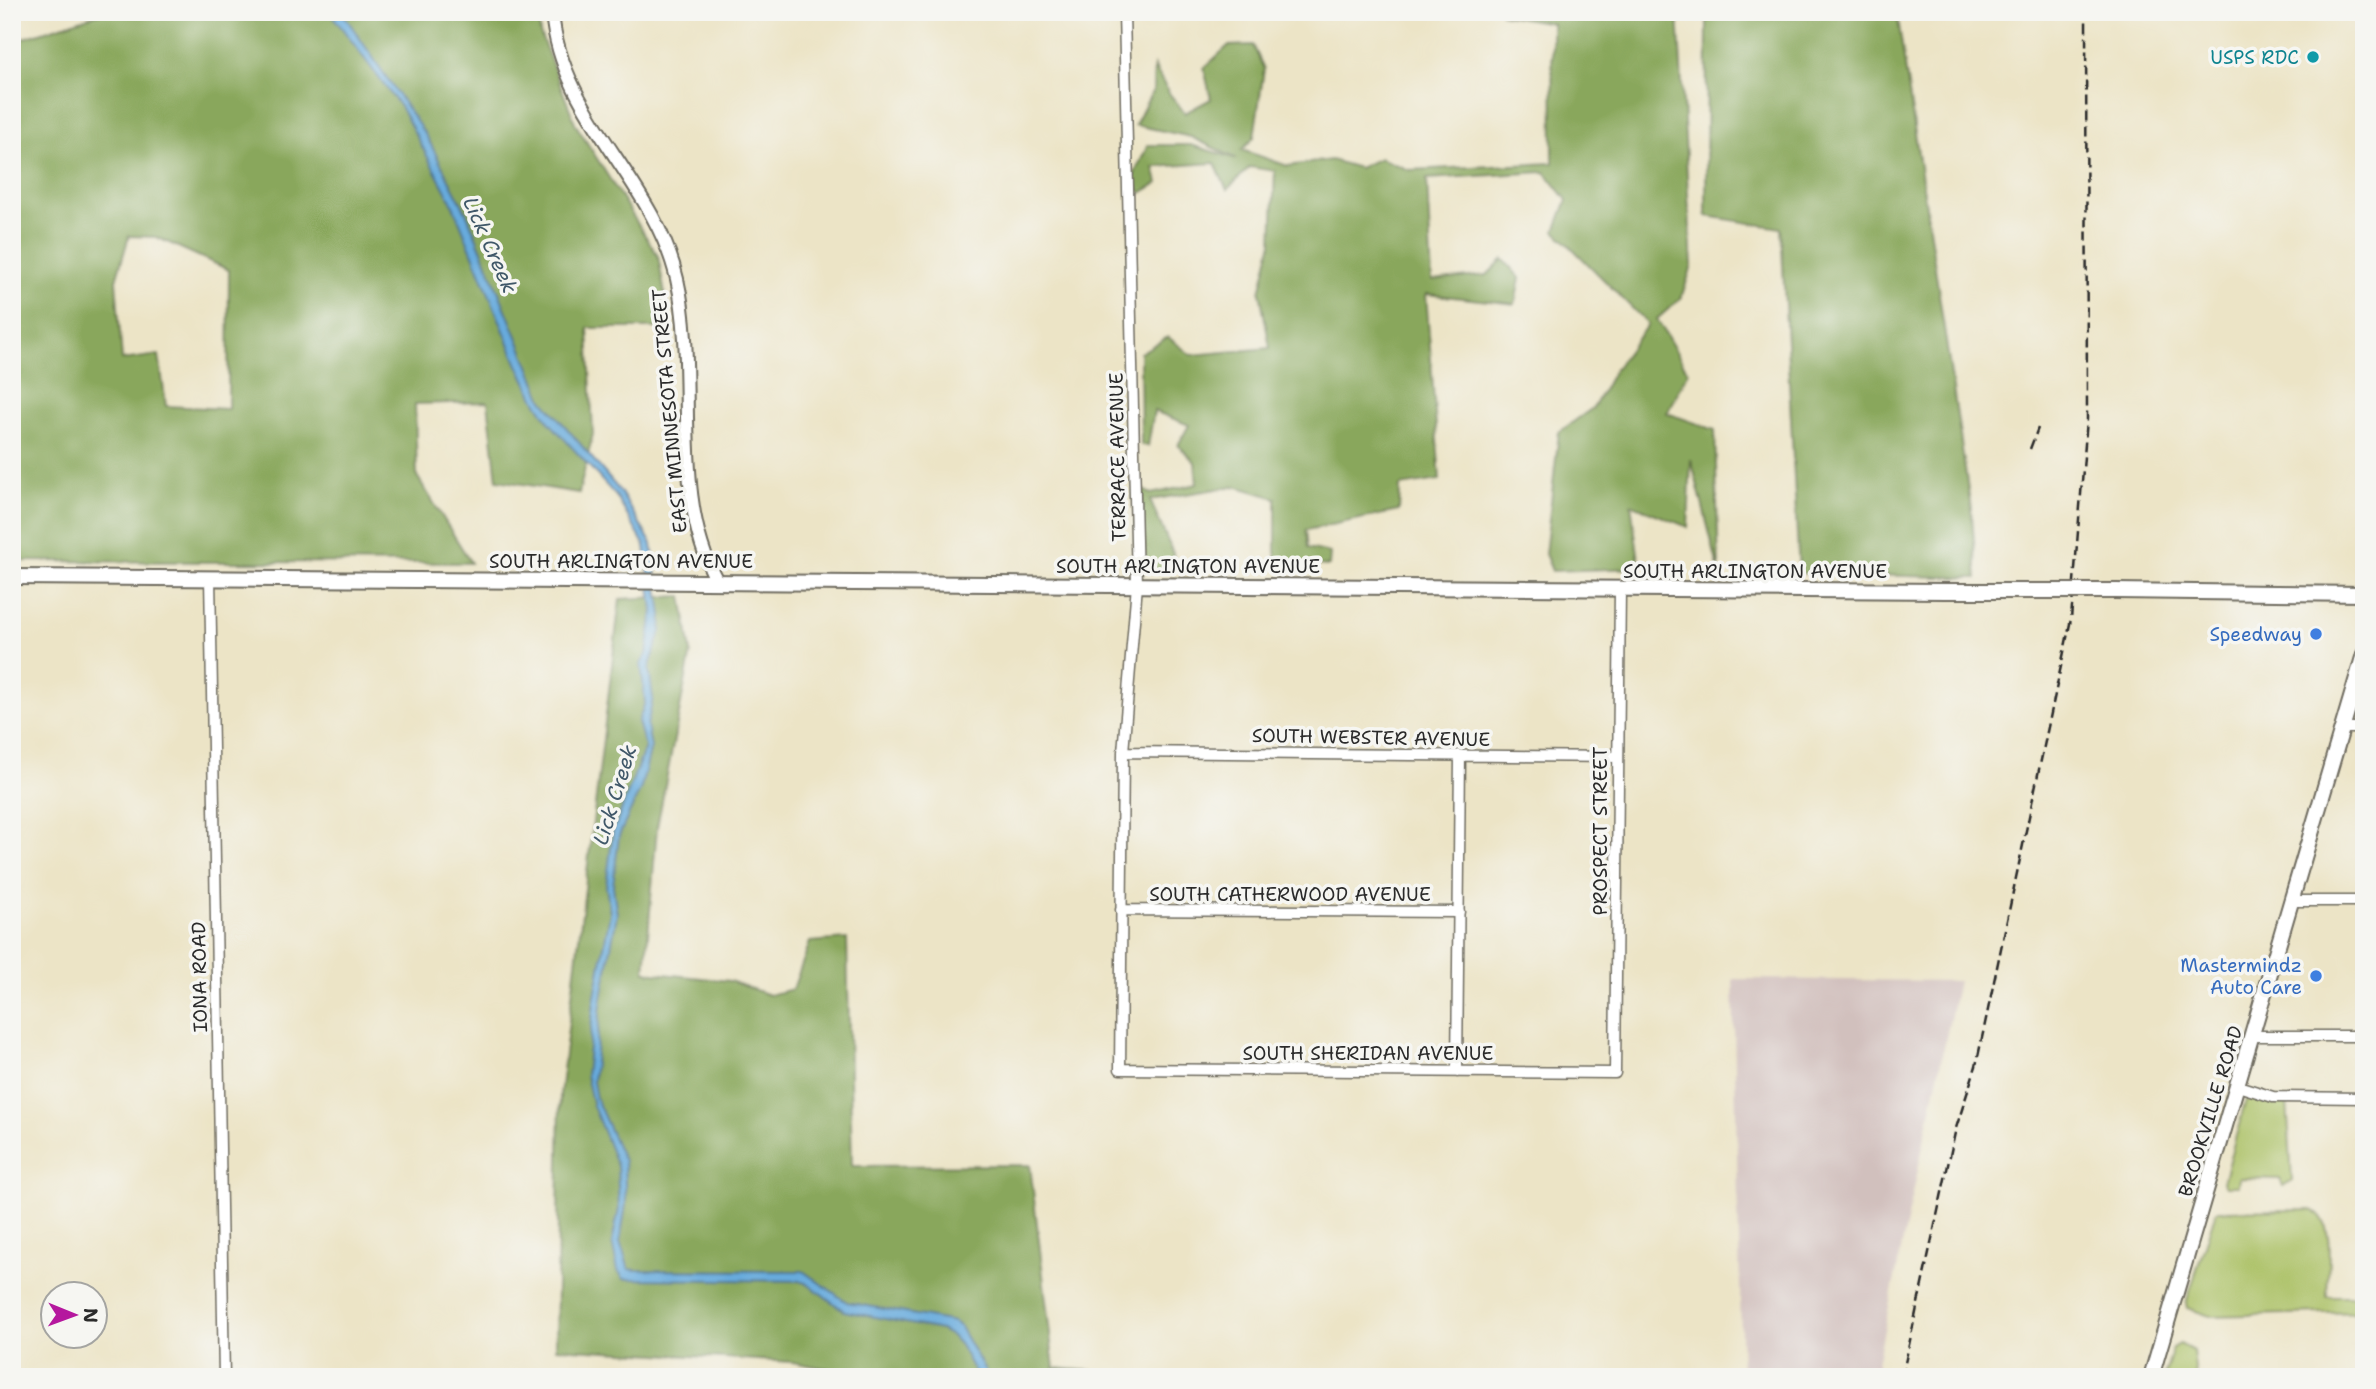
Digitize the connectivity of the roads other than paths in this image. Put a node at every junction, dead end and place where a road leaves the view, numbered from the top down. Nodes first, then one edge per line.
1 (552, 12) edge
2 (1124, 12) edge
3 (12, 577) edge
4 (210, 578) junction
5 (717, 581) junction
6 (1137, 585) junction
7 (1619, 589) junction
8 (2364, 594) edge
9 (2364, 654) edge
10 (2341, 728) junction
11 (2364, 728) edge
12 (1123, 752) junction
13 (1460, 755) junction
14 (1618, 757) junction
15 (2292, 901) junction
16 (2364, 901) edge
17 (1121, 910) junction
18 (1459, 912) junction
19 (2253, 1036) junction
20 (2364, 1036) edge
21 (1120, 1069) joint
22 (1457, 1072) junction
23 (1615, 1073) joint
24 (2238, 1086) junction
25 (2364, 1098) edge
26 (224, 1377) edge
27 (2151, 1377) edge

1 - 5 street, EAST MINNESOTA STREET
2 - 6 street, TERRACE AVENUE
3 - 4 main road, SOUTH ARLINGTON AVENUE
4 - 5 main road, SOUTH ARLINGTON AVENUE
4 - 26 street, IONA ROAD
5 - 6 main road, SOUTH ARLINGTON AVENUE
6 - 7 main road, SOUTH ARLINGTON AVENUE
6 - 12 street, TERRACE AVENUE
7 - 8 main road, SOUTH ARLINGTON AVENUE, bridge
7 - 14 street, PROSPECT STREET
9 - 10 main road, BROOKVILLE ROAD
10 - 11 street
10 - 15 main road, BROOKVILLE ROAD
12 - 13 street, SOUTH WEBSTER AVENUE
12 - 17 street, TERRACE AVENUE
13 - 14 street, SOUTH WEBSTER AVENUE
13 - 18 street
14 - 23 street, PROSPECT STREET
15 - 16 street
15 - 19 main road, BROOKVILLE ROAD
17 - 18 street, SOUTH CATHERWOOD AVENUE
17 - 21 street, TERRACE AVENUE
18 - 22 street
19 - 20 street
19 - 24 main road, BROOKVILLE ROAD
21 - 22 street, SOUTH SHERIDAN AVENUE
22 - 23 street, SOUTH SHERIDAN AVENUE
24 - 25 street
24 - 27 main road, BROOKVILLE ROAD

